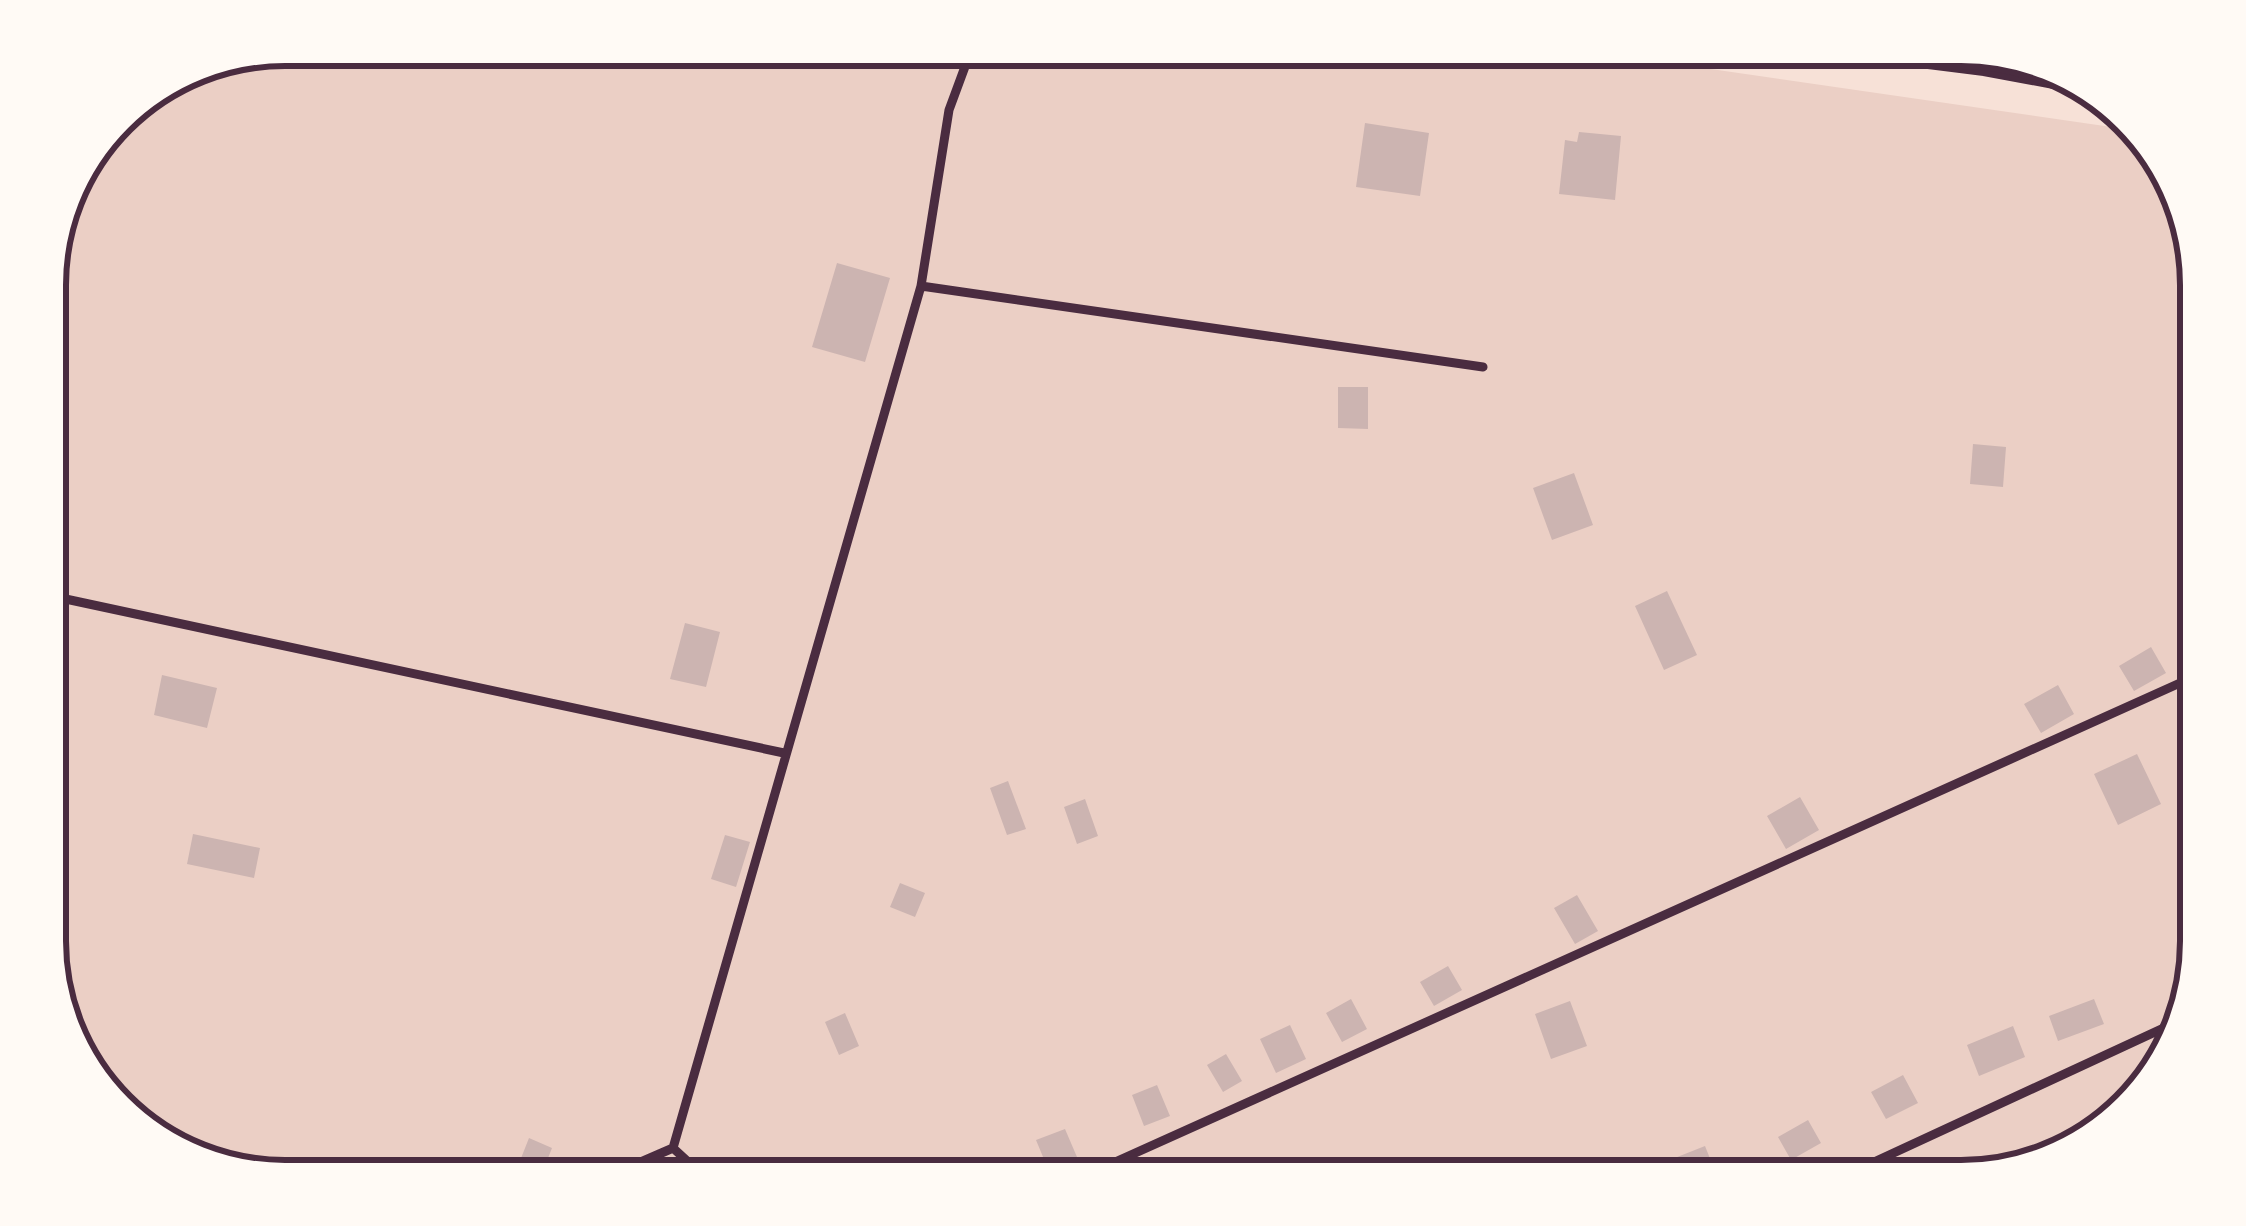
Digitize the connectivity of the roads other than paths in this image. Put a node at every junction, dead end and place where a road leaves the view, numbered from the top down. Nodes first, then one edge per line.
1 (966, 66) edge
2 (1958, 66) edge
3 (1984, 70) joint
4 (2036, 80) edge
5 (921, 286) junction
6 (1483, 367) dead end
7 (66, 599) edge
8 (2180, 683) edge
9 (784, 753) junction
10 (2161, 1029) edge
11 (673, 1148) junction
12 (645, 1160) edge
13 (686, 1160) edge
14 (1120, 1160) edge
15 (1876, 1160) edge

1 - 5 lane
2 - 3 street
3 - 4 street
5 - 6 lane
5 - 9 lane
7 - 9 lane
8 - 14 lane
9 - 11 lane
10 - 15 lane
11 - 12 lane
11 - 13 lane

